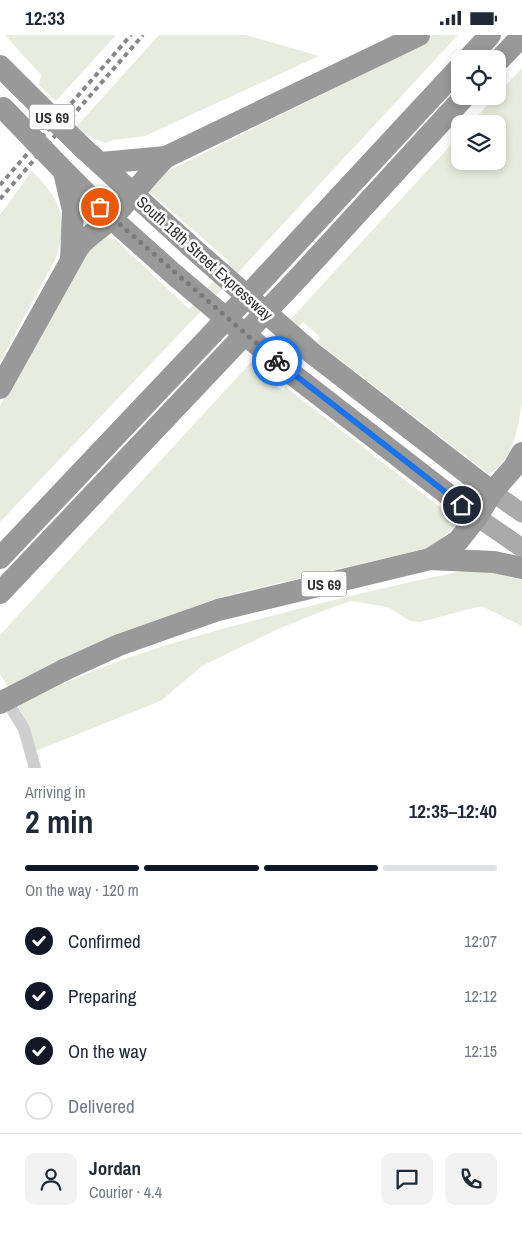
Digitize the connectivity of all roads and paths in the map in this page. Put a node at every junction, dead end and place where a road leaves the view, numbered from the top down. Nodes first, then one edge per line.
1 (419, 35) edge
2 (490, 35) edge
3 (522, 36) edge
4 (476, 50) edge
5 (506, 53) edge
6 (0, 66) edge
7 (451, 77) edge
8 (457, 105) edge
9 (1, 107) edge
10 (166, 157) junction
11 (101, 163) junction
12 (62, 170) junction
13 (132, 193) junction
14 (112, 219) junction
15 (71, 260) junction
16 (0, 389) edge
17 (522, 453) edge
18 (492, 492) junction
19 (522, 513) edge
20 (477, 517) junction
21 (522, 548) edge
22 (2, 556) edge
23 (430, 559) junction
24 (522, 568) edge
25 (7, 586) edge
26 (0, 691) edge
27 (0, 703) edge
28 (35, 768) edge

1 - 10 highway
2 - 4 highway
3 - 5 highway
6 - 11 highway, South 18th Street Expressway / US 69, bridge
7 - 22 highway
8 - 25 highway
9 - 12 highway, South 18th Street Expressway / US 69, bridge
10 - 11 highway
10 - 13 highway
11 - 13 highway, South 18th Street Expressway / US 69
12 - 14 highway, South 18th Street Expressway
12 - 15 highway
13 - 14 highway
13 - 18 highway, South 18th Street Expressway / US 69, bridge
14 - 15 highway
14 - 20 highway, South 18th Street Expressway, bridge
15 - 16 highway
17 - 18 highway
18 - 19 main road
18 - 20 highway, US 69
20 - 21 main road
20 - 23 highway, US 69
23 - 24 highway
23 - 27 highway, US 69, bridge
26 - 28 street

